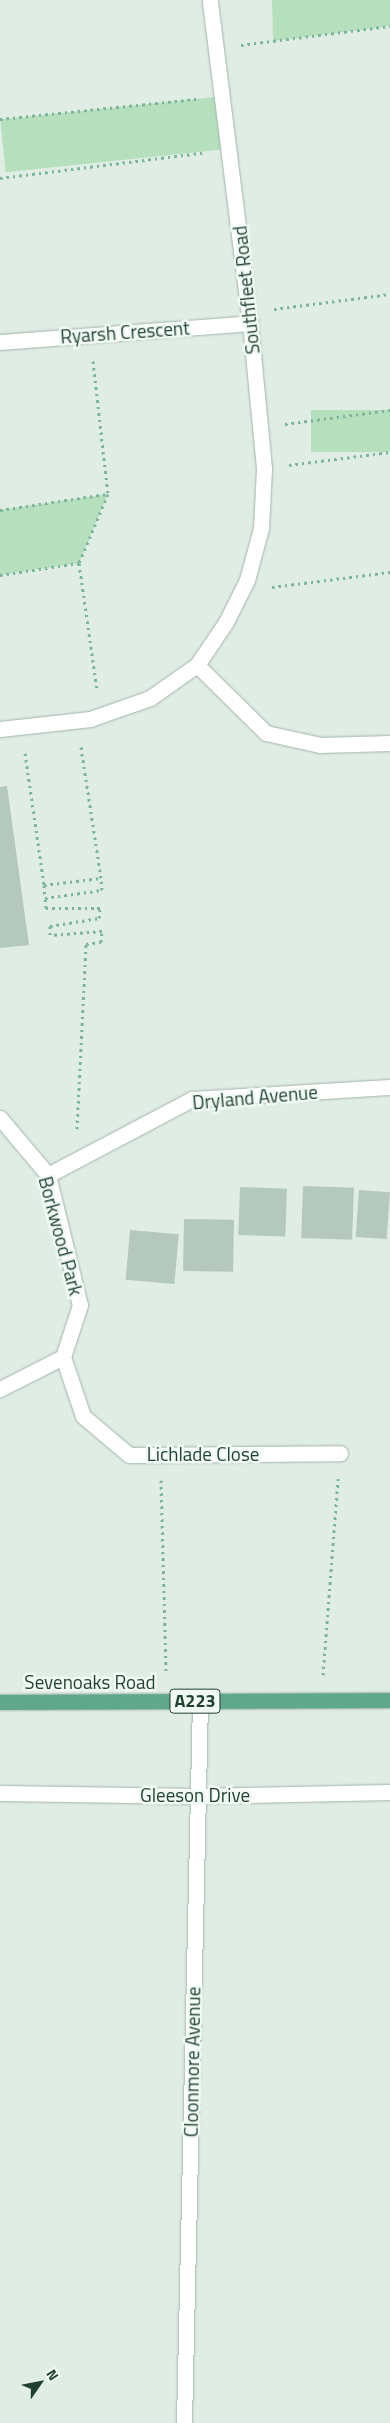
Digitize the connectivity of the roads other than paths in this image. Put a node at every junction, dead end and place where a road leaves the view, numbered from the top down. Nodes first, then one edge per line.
1 (210, 0) edge
2 (249, 317) junction
3 (0, 342) edge
4 (197, 665) junction
5 (0, 728) edge
6 (390, 743) edge
7 (390, 1087) edge
8 (0, 1118) edge
9 (48, 1174) junction
10 (63, 1357) junction
11 (0, 1389) edge
12 (340, 1453) road end
13 (390, 1700) edge
14 (200, 1701) junction
15 (0, 1702) edge
16 (390, 1792) edge
17 (0, 1793) edge
18 (197, 1796) junction
19 (184, 2423) edge

1 - 2 street, Southfleet Road
2 - 3 street, Ryarsh Crescent
2 - 4 street, Southfleet Road
4 - 5 street
4 - 6 street
7 - 9 street, Dryland Avenue
8 - 9 street, Borkwood Park
9 - 10 street, Borkwood Park
10 - 11 street
10 - 12 street, Lichlade Close
13 - 14 main road, Sevenoaks Road / A223
14 - 15 main road, Sevenoaks Road / A223
14 - 18 street, Cloonmore Avenue
16 - 18 street, Gleeson Drive
17 - 18 street, Gleeson Drive
18 - 19 street, Cloonmore Avenue

